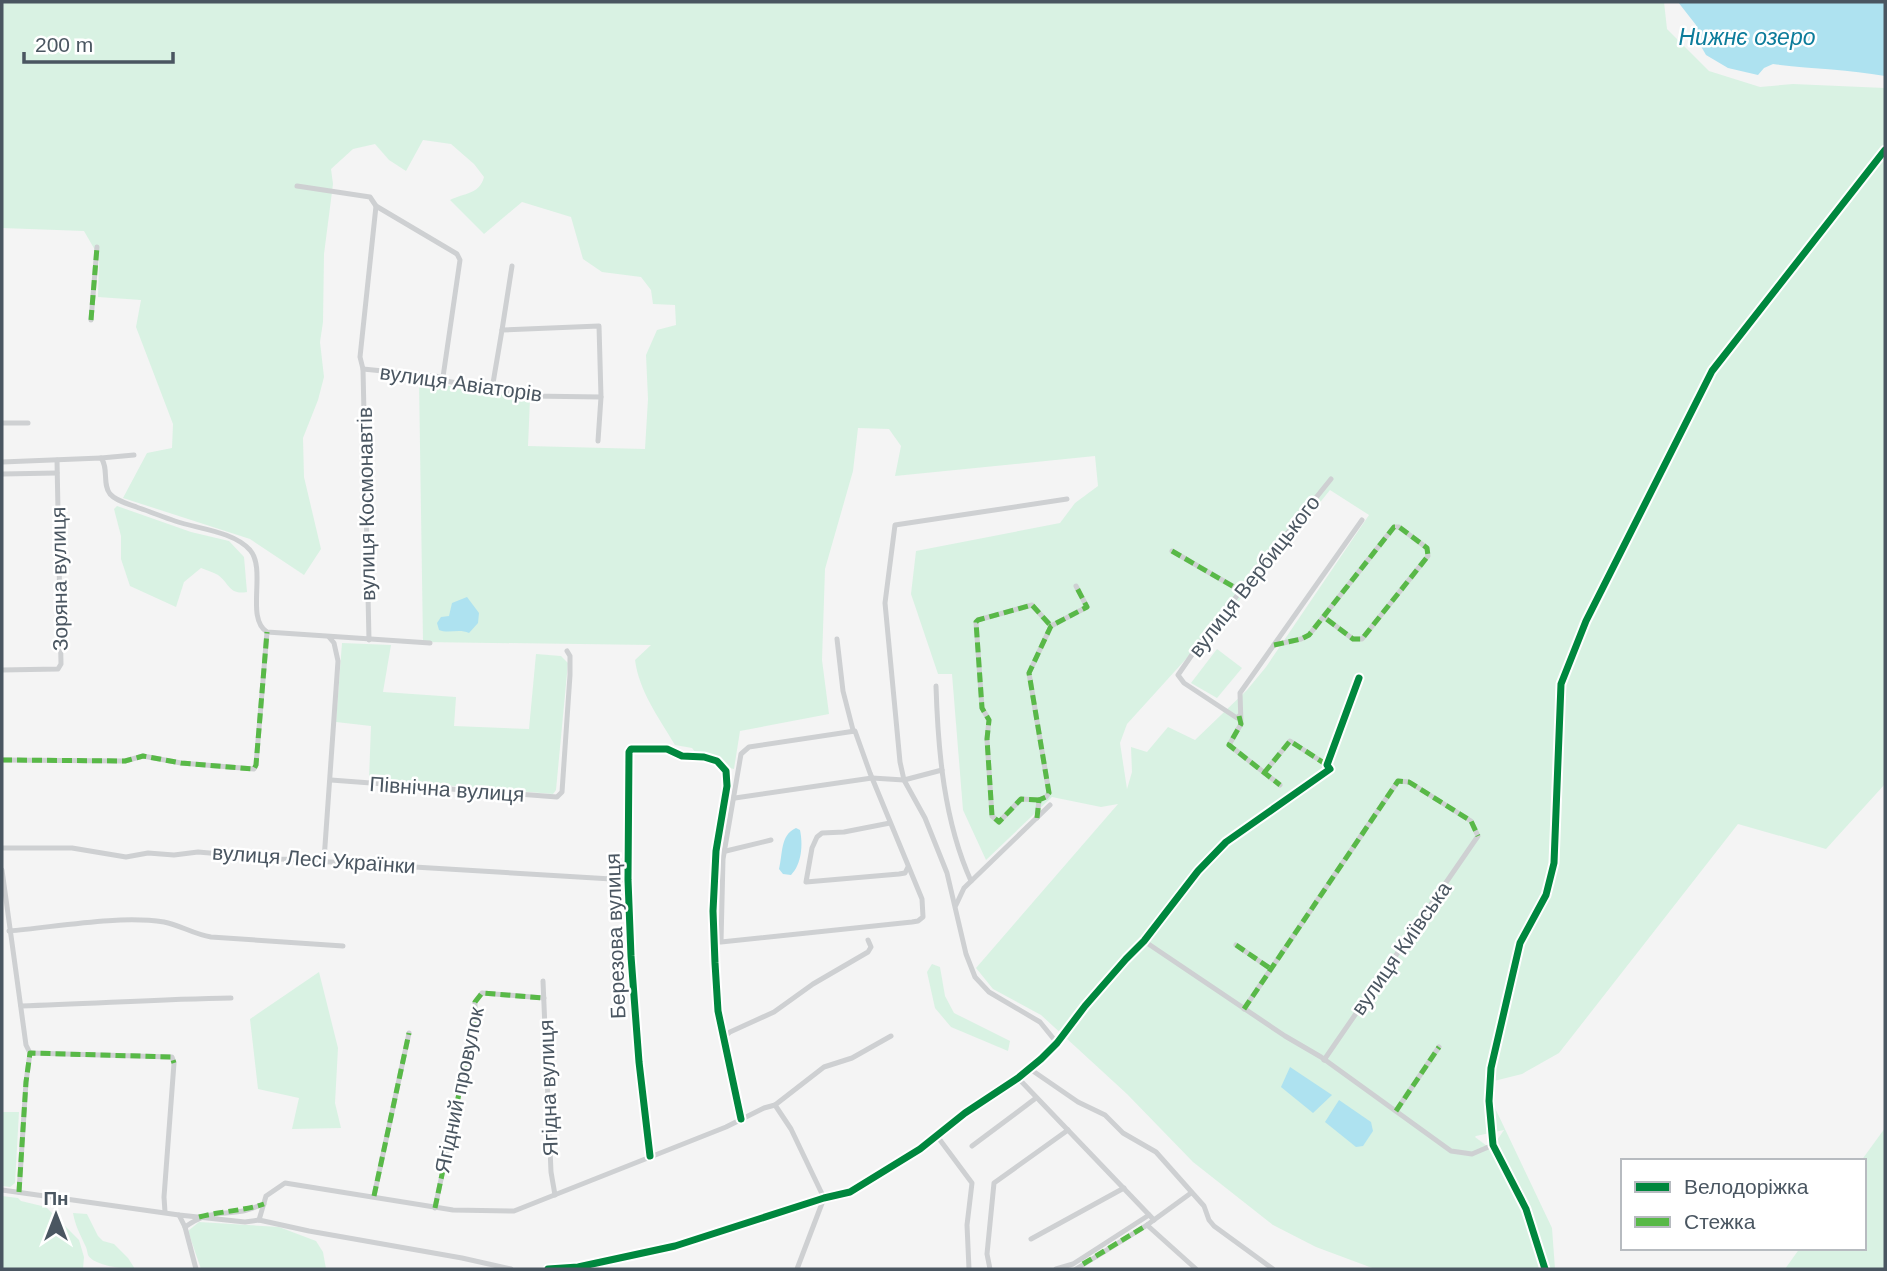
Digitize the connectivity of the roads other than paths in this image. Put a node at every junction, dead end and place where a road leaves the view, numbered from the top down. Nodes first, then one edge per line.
1 (1885, 150) edge
2 (297, 186) dead end
3 (376, 206) junction
4 (97, 247) dead end
5 (512, 266) dead end
6 (91, 320) dead end
7 (502, 330) junction
8 (363, 369) junction
9 (443, 377) junction
10 (492, 389) junction
11 (601, 397) junction
12 (2, 423) edge
13 (28, 423) dead end
14 (598, 441) dead end
15 (134, 455) dead end
16 (101, 458) junction
17 (57, 460) junction
18 (2, 462) edge
19 (57, 473) junction
20 (2, 474) edge
21 (1331, 479) dead end
22 (1067, 499) dead end
23 (1362, 520) dead end
24 (1172, 551) dead end
25 (1076, 586) dead end
26 (1241, 591) junction
27 (1324, 617) junction
28 (1051, 626) junction
29 (267, 632) junction
30 (329, 637) junction
31 (836, 639) dead end
32 (369, 640) junction
33 (430, 643) dead end
34 (1274, 645) junction
35 (567, 651) dead end
36 (2, 670) edge
37 (1359, 678) dead end
38 (936, 686) dead end
39 (1239, 716) junction
40 (853, 730) junction
41 (2, 760) edge
42 (1327, 765) junction
43 (942, 770) junction
44 (1264, 773) junction
45 (872, 778) junction
46 (331, 780) junction
47 (904, 780) junction
48 (1280, 785) dead end
49 (735, 798) junction
50 (1039, 800) junction
51 (1050, 805) dead end
52 (1037, 818) junction
53 (890, 823) junction
54 (771, 840) dead end
55 (2, 848) edge
56 (726, 851) junction
57 (324, 860) junction
58 (908, 867) junction
59 (2, 870) edge
60 (628, 880) junction
61 (971, 881) junction
62 (956, 905) junction
63 (9, 931) junction
64 (868, 940) dead end
65 (1144, 940) junction
66 (718, 942) junction
67 (1236, 945) dead end
68 (343, 946) dead end
69 (1271, 969) junction
70 (544, 981) dead end
71 (231, 998) dead end
72 (544, 998) junction
73 (21, 1006) junction
74 (1244, 1009) junction
75 (409, 1033) dead end
76 (725, 1036) junction
77 (891, 1037) dead end
78 (1057, 1043) junction
79 (1439, 1046) dead end
80 (30, 1053) junction
81 (1324, 1060) junction
82 (1030, 1069) junction
83 (1018, 1078) junction
84 (1036, 1098) junction
85 (775, 1105) junction
86 (1396, 1111) junction
87 (741, 1119) junction
88 (1068, 1130) junction
89 (937, 1136) junction
90 (1493, 1145) junction
91 (972, 1146) dead end
92 (650, 1157) junction
93 (1124, 1188) junction
94 (2, 1191) edge
95 (19, 1192) junction
96 (1192, 1194) junction
97 (555, 1195) junction
98 (374, 1196) junction
99 (824, 1198) junction
100 (264, 1204) junction
101 (435, 1208) junction
102 (166, 1212) junction
103 (179, 1215) junction
104 (1149, 1215) junction
105 (199, 1217) junction
106 (259, 1220) junction
107 (1154, 1220) junction
108 (1147, 1225) junction
109 (185, 1227) junction
110 (1031, 1239) dead end
111 (197, 1269) edge
112 (504, 1269) edge
113 (511, 1269) edge
114 (548, 1269) edge
115 (797, 1269) edge
116 (968, 1269) edge
117 (990, 1269) edge
118 (1056, 1269) edge
119 (1076, 1269) edge
120 (1196, 1269) edge
121 (1273, 1269) edge
122 (1545, 1269) edge

1 - 90 street
2 - 3 street
3 - 8 street, вулиця Космонавтів
3 - 9 street
4 - 6 street
5 - 7 street
7 - 10 street
7 - 11 street
8 - 9 street, вулиця Авіаторів
8 - 32 street, вулиця Космонавтів
9 - 10 street, вулиця Авіаторів
10 - 11 street, вулиця Авіаторів
11 - 14 street
12 - 13 street
15 - 16 street
16 - 17 street
16 - 29 street
17 - 18 street
17 - 19 street, Зоряна вулиця
19 - 20 street
19 - 36 street, Зоряна вулиця
21 - 26 street, вулиця Вербицького
22 - 47 street
23 - 34 street
24 - 26 street
25 - 28 street
26 - 39 street, вулиця Вербицького
27 - 27 street
27 - 34 street
28 - 50 street
28 - 50 street
29 - 30 street
29 - 41 street
30 - 32 street
30 - 46 street
31 - 40 street
32 - 33 street
34 - 39 street
35 - 46 street, Північна вулиця
37 - 42 street
38 - 43 street
39 - 44 street
40 - 45 street
40 - 49 street
42 - 44 street
42 - 65 street
43 - 47 street
43 - 61 street
44 - 48 street
45 - 47 street
45 - 49 street
45 - 53 street
46 - 57 street
47 - 62 street
49 - 56 street
50 - 52 street
51 - 52 street
52 - 61 street
53 - 58 street
53 - 58 street
54 - 56 street
55 - 57 street, вулиця Лесі Українки
56 - 66 street
57 - 60 street, вулиця Лесі Українки
58 - 66 street
59 - 63 street
60 - 66 street, Березова вулиця
60 - 92 street, Березова вулиця
61 - 62 street
62 - 78 street
63 - 68 street
63 - 73 street
64 - 76 street
65 - 74 street
65 - 78 street
66 - 76 street
67 - 69 street
69 - 74 street
69 - 81 street, вулиця Київська
70 - 72 street, Ягідна вулиця
71 - 73 street
72 - 97 street, Ягідна вулиця
72 - 101 street, Ягідний провулок
73 - 80 street
74 - 81 street
75 - 98 street
76 - 87 street
77 - 85 street
78 - 82 street
79 - 86 street
80 - 95 street
80 - 102 street
81 - 86 street
82 - 83 street
82 - 96 street
83 - 84 street
83 - 89 street
84 - 88 street
84 - 91 street
85 - 87 street
85 - 99 street
86 - 90 street
87 - 92 street
88 - 93 street
88 - 117 street
89 - 99 street
89 - 116 street
90 - 122 street
92 - 97 street
93 - 104 street
93 - 110 street
94 - 95 street
95 - 102 street
96 - 107 street
96 - 121 street
97 - 101 street
98 - 100 street
98 - 101 street
99 - 114 street
99 - 115 street
100 - 105 street
100 - 106 street
102 - 103 street
103 - 105 street
103 - 109 street
104 - 107 street
104 - 118 street
105 - 106 street
105 - 109 street
106 - 112 street
107 - 108 street
108 - 119 street
108 - 120 street
109 - 111 street
112 - 113 street

